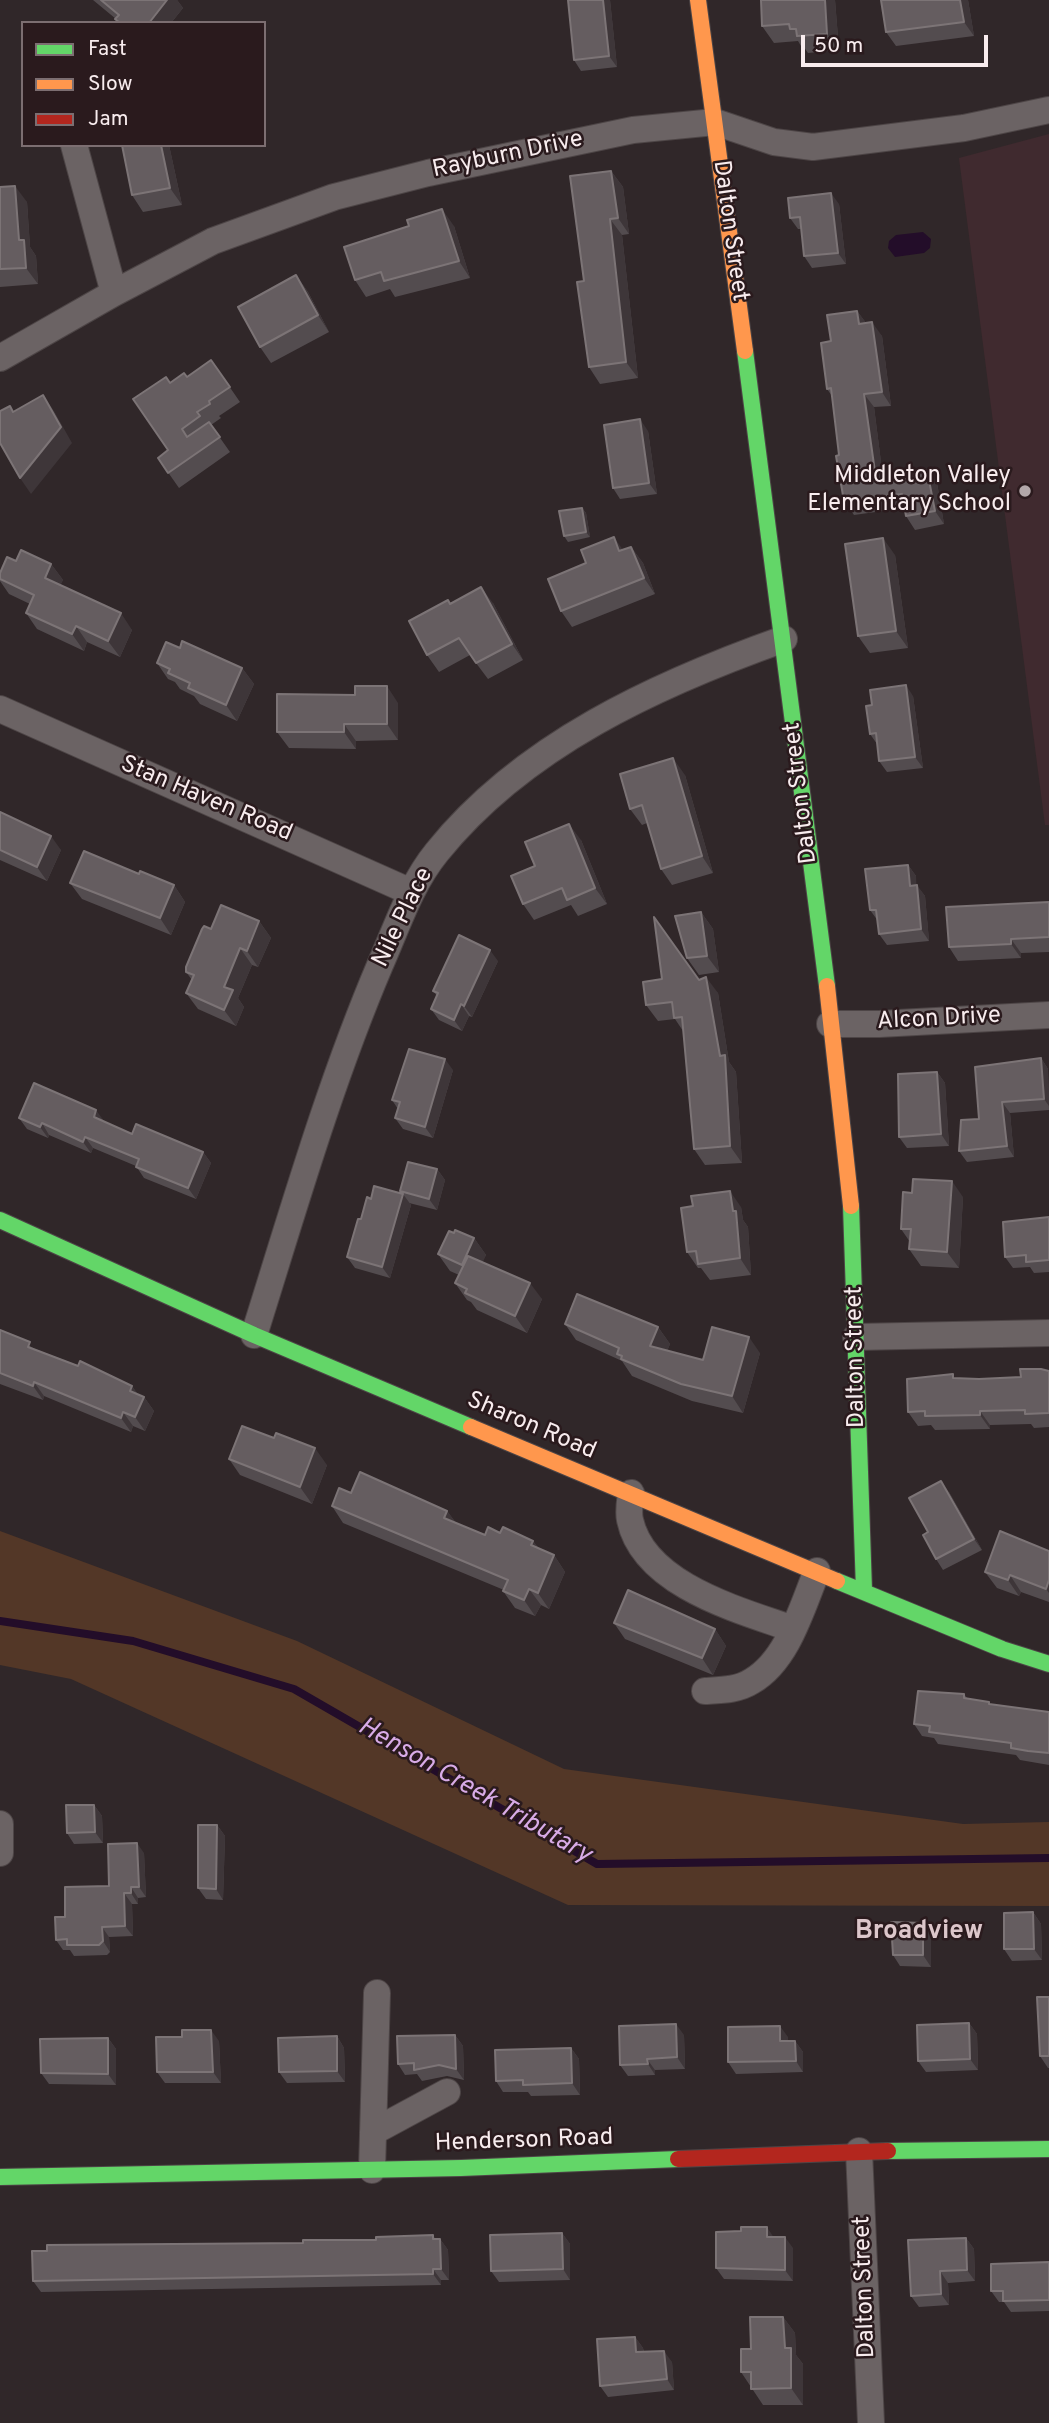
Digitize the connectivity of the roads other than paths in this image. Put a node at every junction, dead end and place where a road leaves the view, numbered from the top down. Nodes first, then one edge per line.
1 (698, 0) edge
2 (1049, 110) edge
3 (715, 122) junction
4 (75, 147) edge
5 (114, 293) junction
6 (0, 358) edge
7 (784, 639) junction
8 (0, 709) edge
9 (411, 892) junction
10 (1049, 1015) edge
11 (830, 1024) junction
12 (0, 1220) edge
13 (1049, 1333) edge
14 (254, 1335) junction
15 (856, 1337) junction
16 (631, 1493) junction
17 (817, 1571) junction
18 (864, 1590) junction
19 (793, 1629) junction
20 (1049, 1664) edge
21 (705, 1691) dead end
22 (0, 1824) edge
23 (0, 1853) edge
24 (377, 1993) dead end
25 (447, 2092) dead end
26 (373, 2132) junction
27 (1049, 2149) edge
28 (859, 2151) junction
29 (372, 2170) junction
30 (0, 2177) edge
31 (871, 2423) edge

1 - 3 street, Dalton Street
2 - 3 street, Rayburn Drive
3 - 5 street, Rayburn Drive
3 - 7 street, Dalton Street
4 - 5 street
5 - 6 street, Rayburn Drive
7 - 9 street, Nile Place
7 - 11 street, Dalton Street
8 - 9 street, Stan Haven Road
9 - 14 street, Nile Place
10 - 11 street, Alcon Drive
11 - 15 street, Dalton Street
12 - 14 street, Sharon Road
13 - 15 street
14 - 16 street, Sharon Road
15 - 18 street, Dalton Street
16 - 17 street, Sharon Road
16 - 19 street
17 - 18 street, Sharon Road
17 - 19 street
18 - 20 street, Sharon Road
19 - 21 street
22 - 23 street
24 - 26 street
25 - 26 street
26 - 29 street
27 - 28 street, Henderson Road
28 - 29 street, Henderson Road
28 - 31 street, Dalton Street
29 - 30 street, Henderson Road

